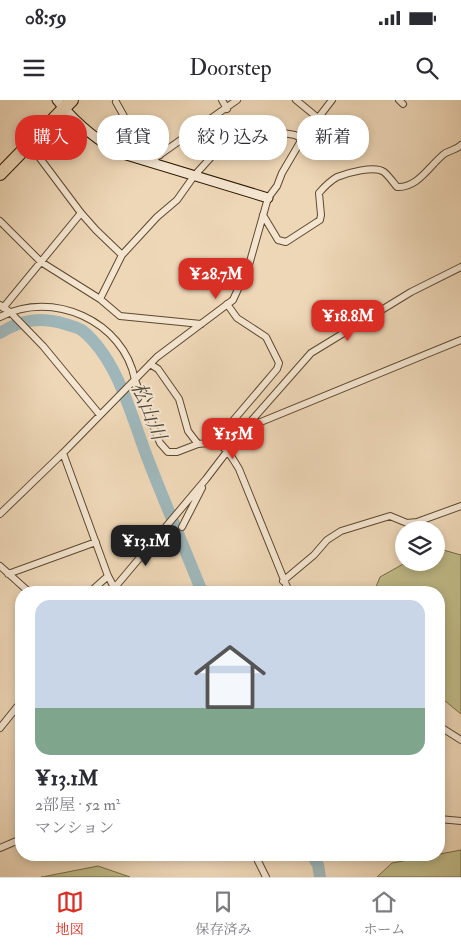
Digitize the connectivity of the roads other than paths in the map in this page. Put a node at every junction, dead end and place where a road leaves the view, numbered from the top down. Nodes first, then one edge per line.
1 (222, 100) edge
2 (237, 100) edge
3 (296, 100) edge
4 (332, 100) edge
5 (116, 102) dead end
6 (64, 103) edge
7 (227, 108) junction
8 (53, 115) edge
9 (124, 115) edge
10 (314, 115) edge
11 (320, 115) edge
12 (297, 136) edge
13 (461, 145) edge
14 (297, 147) edge
15 (169, 149) edge
16 (15, 158) edge
17 (41, 160) edge
18 (153, 160) edge
19 (150, 162) junction
20 (0, 174) edge
21 (194, 176) junction
22 (268, 198) junction
23 (81, 213) junction
24 (263, 216) junction
25 (0, 221) edge
26 (122, 255) junction
27 (40, 262) junction
28 (461, 267) edge
29 (100, 299) junction
30 (227, 304) junction
31 (2, 306) edge
32 (10, 312) junction
33 (0, 318) edge
34 (201, 324) junction
35 (461, 340) edge
36 (150, 364) junction
37 (135, 380) junction
38 (100, 415) junction
39 (245, 428) junction
40 (214, 443) junction
41 (198, 444) junction
42 (227, 450) junction
43 (63, 454) junction
44 (206, 479) junction
45 (461, 506) edge
46 (0, 514) edge
47 (182, 527) dead end
48 (96, 542) junction
49 (0, 566) edge
50 (8, 574) junction
51 (108, 576) junction
52 (283, 581) junction
53 (21, 586) edge
54 (97, 586) edge
55 (112, 586) edge
56 (118, 586) edge
57 (286, 586) edge
58 (15, 709) edge
59 (0, 728) edge
60 (445, 730) edge
61 (461, 740) edge
62 (445, 820) edge
63 (461, 821) edge
64 (15, 842) edge
65 (0, 848) edge
66 (258, 861) edge
67 (266, 877) edge

1 - 7 street
2 - 7 street
3 - 10 street
4 - 11 street
5 - 9 street
6 - 8 highway
6 - 19 street
7 - 15 street
12 - 21 street
13 - 24 street
14 - 22 street
16 - 20 highway
17 - 23 street
18 - 19 street
19 - 21 street
21 - 22 street
21 - 26 street
22 - 24 street
23 - 26 street
23 - 27 street
24 - 30 street
25 - 27 street
26 - 29 street
27 - 29 street
27 - 31 street
28 - 39 street
29 - 34 street
30 - 34 street
30 - 40 street
31 - 32 street
32 - 33 street
32 - 37 street
32 - 38 street
34 - 36 street
35 - 39 street
36 - 37 street
36 - 41 street
37 - 38 street
37 - 41 street
38 - 43 street
39 - 42 street
40 - 41 street
40 - 42 street
42 - 44 street
42 - 52 street
43 - 46 street
43 - 48 street
44 - 47 street
44 - 56 street
45 - 52 street
48 - 50 street
48 - 51 street
49 - 50 street
50 - 53 street
51 - 54 street
51 - 55 street
52 - 57 street
58 - 59 street
60 - 61 street
62 - 63 street
64 - 65 street
66 - 67 street

